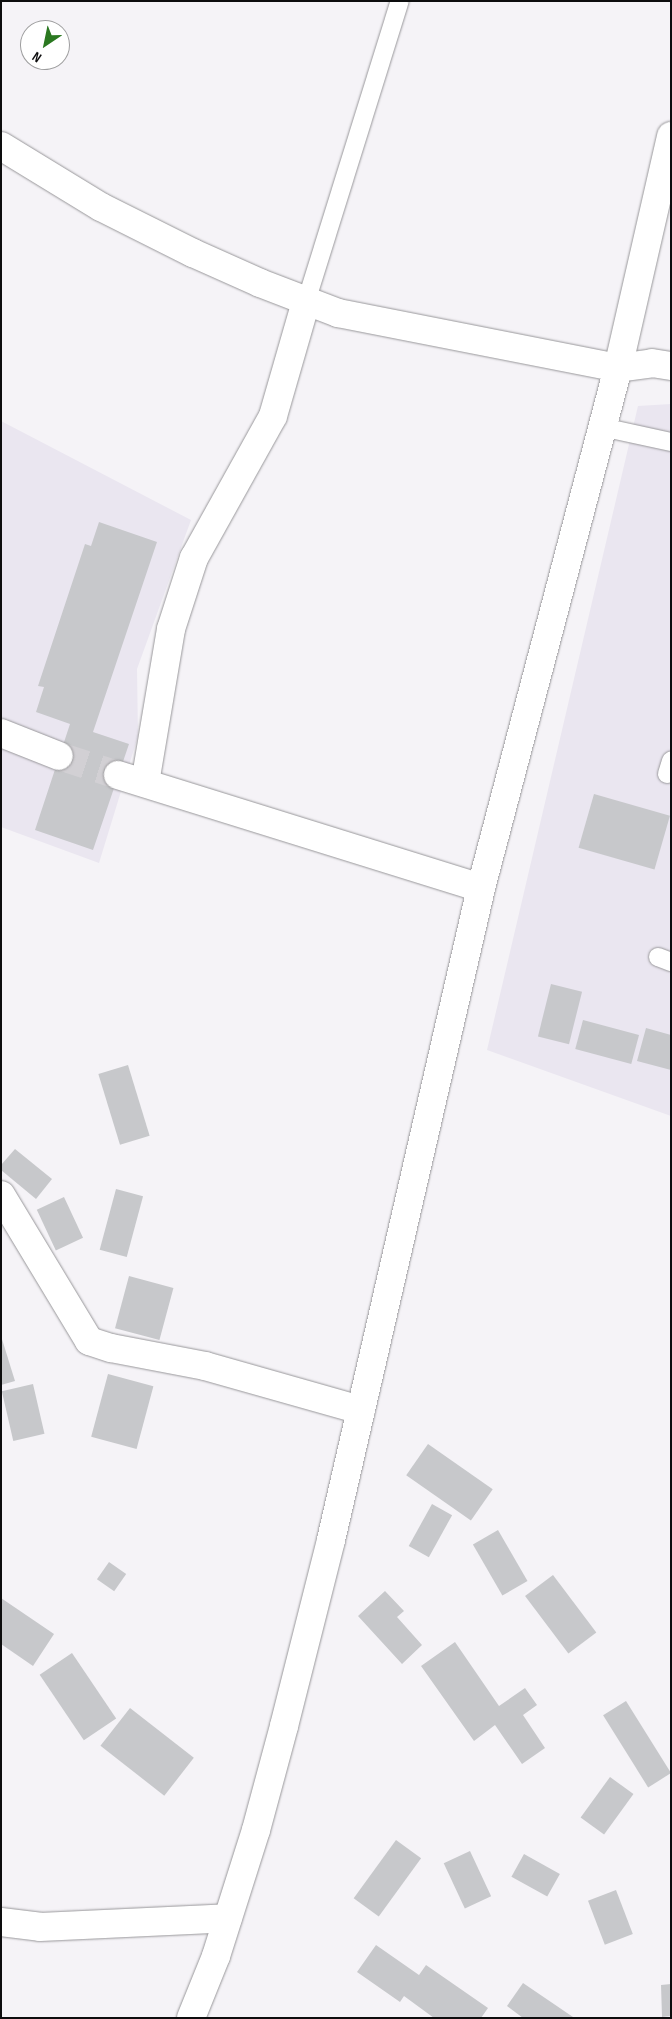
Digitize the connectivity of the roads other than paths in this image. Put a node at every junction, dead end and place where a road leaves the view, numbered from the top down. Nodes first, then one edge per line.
1 (400, 1) edge
2 (671, 136) edge
3 (1, 146) edge
4 (306, 302) junction
5 (671, 366) edge
6 (618, 368) junction
7 (602, 427) junction
8 (671, 442) edge
9 (1, 733) edge
10 (59, 756) tunnel mouth
11 (118, 775) tunnel mouth
12 (145, 783) junction
13 (481, 888) junction
14 (1, 1195) edge
15 (361, 1410) junction
16 (228, 1918) junction
17 (1, 1922) edge
18 (192, 2018) edge

1 - 4 lane
2 - 6 street
3 - 4 street
4 - 6 street
4 - 12 street
5 - 6 street
6 - 7 street
7 - 8 lane
7 - 13 street
9 - 10 street
11 - 12 street
12 - 13 street
13 - 15 street
14 - 15 street
15 - 16 street
16 - 17 street
16 - 18 street

